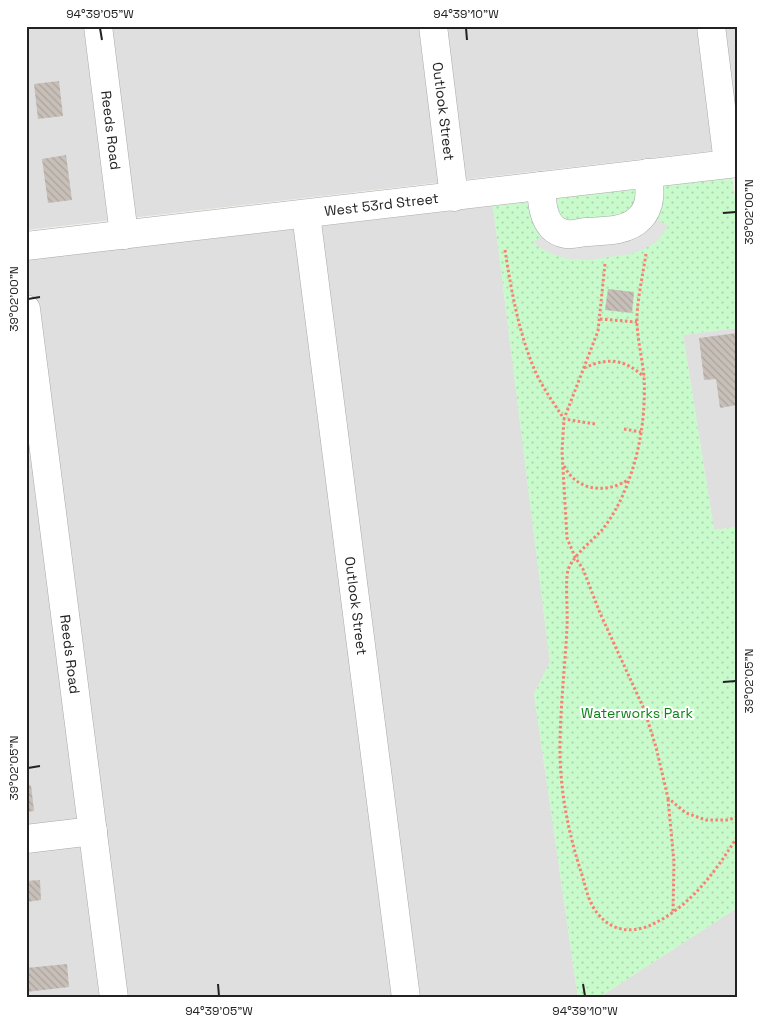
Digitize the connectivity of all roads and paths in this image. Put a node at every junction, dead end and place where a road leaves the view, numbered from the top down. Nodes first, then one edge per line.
1 (98, 26) edge
2 (433, 26) edge
3 (711, 26) edge
4 (732, 163) edge
5 (648, 173) junction
6 (541, 186) junction
7 (454, 197) junction
8 (306, 214) junction
9 (124, 235) junction
10 (26, 246) edge
11 (504, 250) dead end
12 (646, 254) dead end
13 (604, 264) dead end
14 (26, 309) edge
15 (600, 319) junction
16 (637, 322) junction
17 (584, 368) junction
18 (644, 378) junction
19 (564, 418) junction
20 (595, 424) dead end
21 (624, 429) dead end
22 (641, 432) junction
23 (562, 463) junction
24 (628, 480) junction
25 (575, 557) junction
26 (668, 798) junction
27 (737, 817) edge
28 (93, 831) junction
29 (737, 837) edge
30 (26, 839) edge
31 (672, 913) junction
32 (114, 998) edge
33 (406, 998) edge

1 - 9 street, Reeds Road
2 - 7 street, Outlook Street
3 - 4 street
4 - 5 street, West 53rd Street
5 - 6 street, West 53rd Street
5 - 6 street
6 - 7 street, West 53rd Street
7 - 8 street, West 53rd Street
8 - 9 street, West 53rd Street
8 - 33 street, Outlook Street
9 - 10 street, West 53rd Street
11 - 19 path
12 - 16 path
13 - 15 path
14 - 28 street, Reeds Road
15 - 16 path
15 - 17 path
16 - 18 path
17 - 18 path
17 - 19 path
18 - 22 path
19 - 20 path
19 - 23 path
21 - 22 path
22 - 24 path
23 - 24 path
23 - 25 path
24 - 25 path
25 - 26 path
25 - 31 path
26 - 27 path
26 - 31 path
28 - 30 street
28 - 32 street, Reeds Road
29 - 31 path

